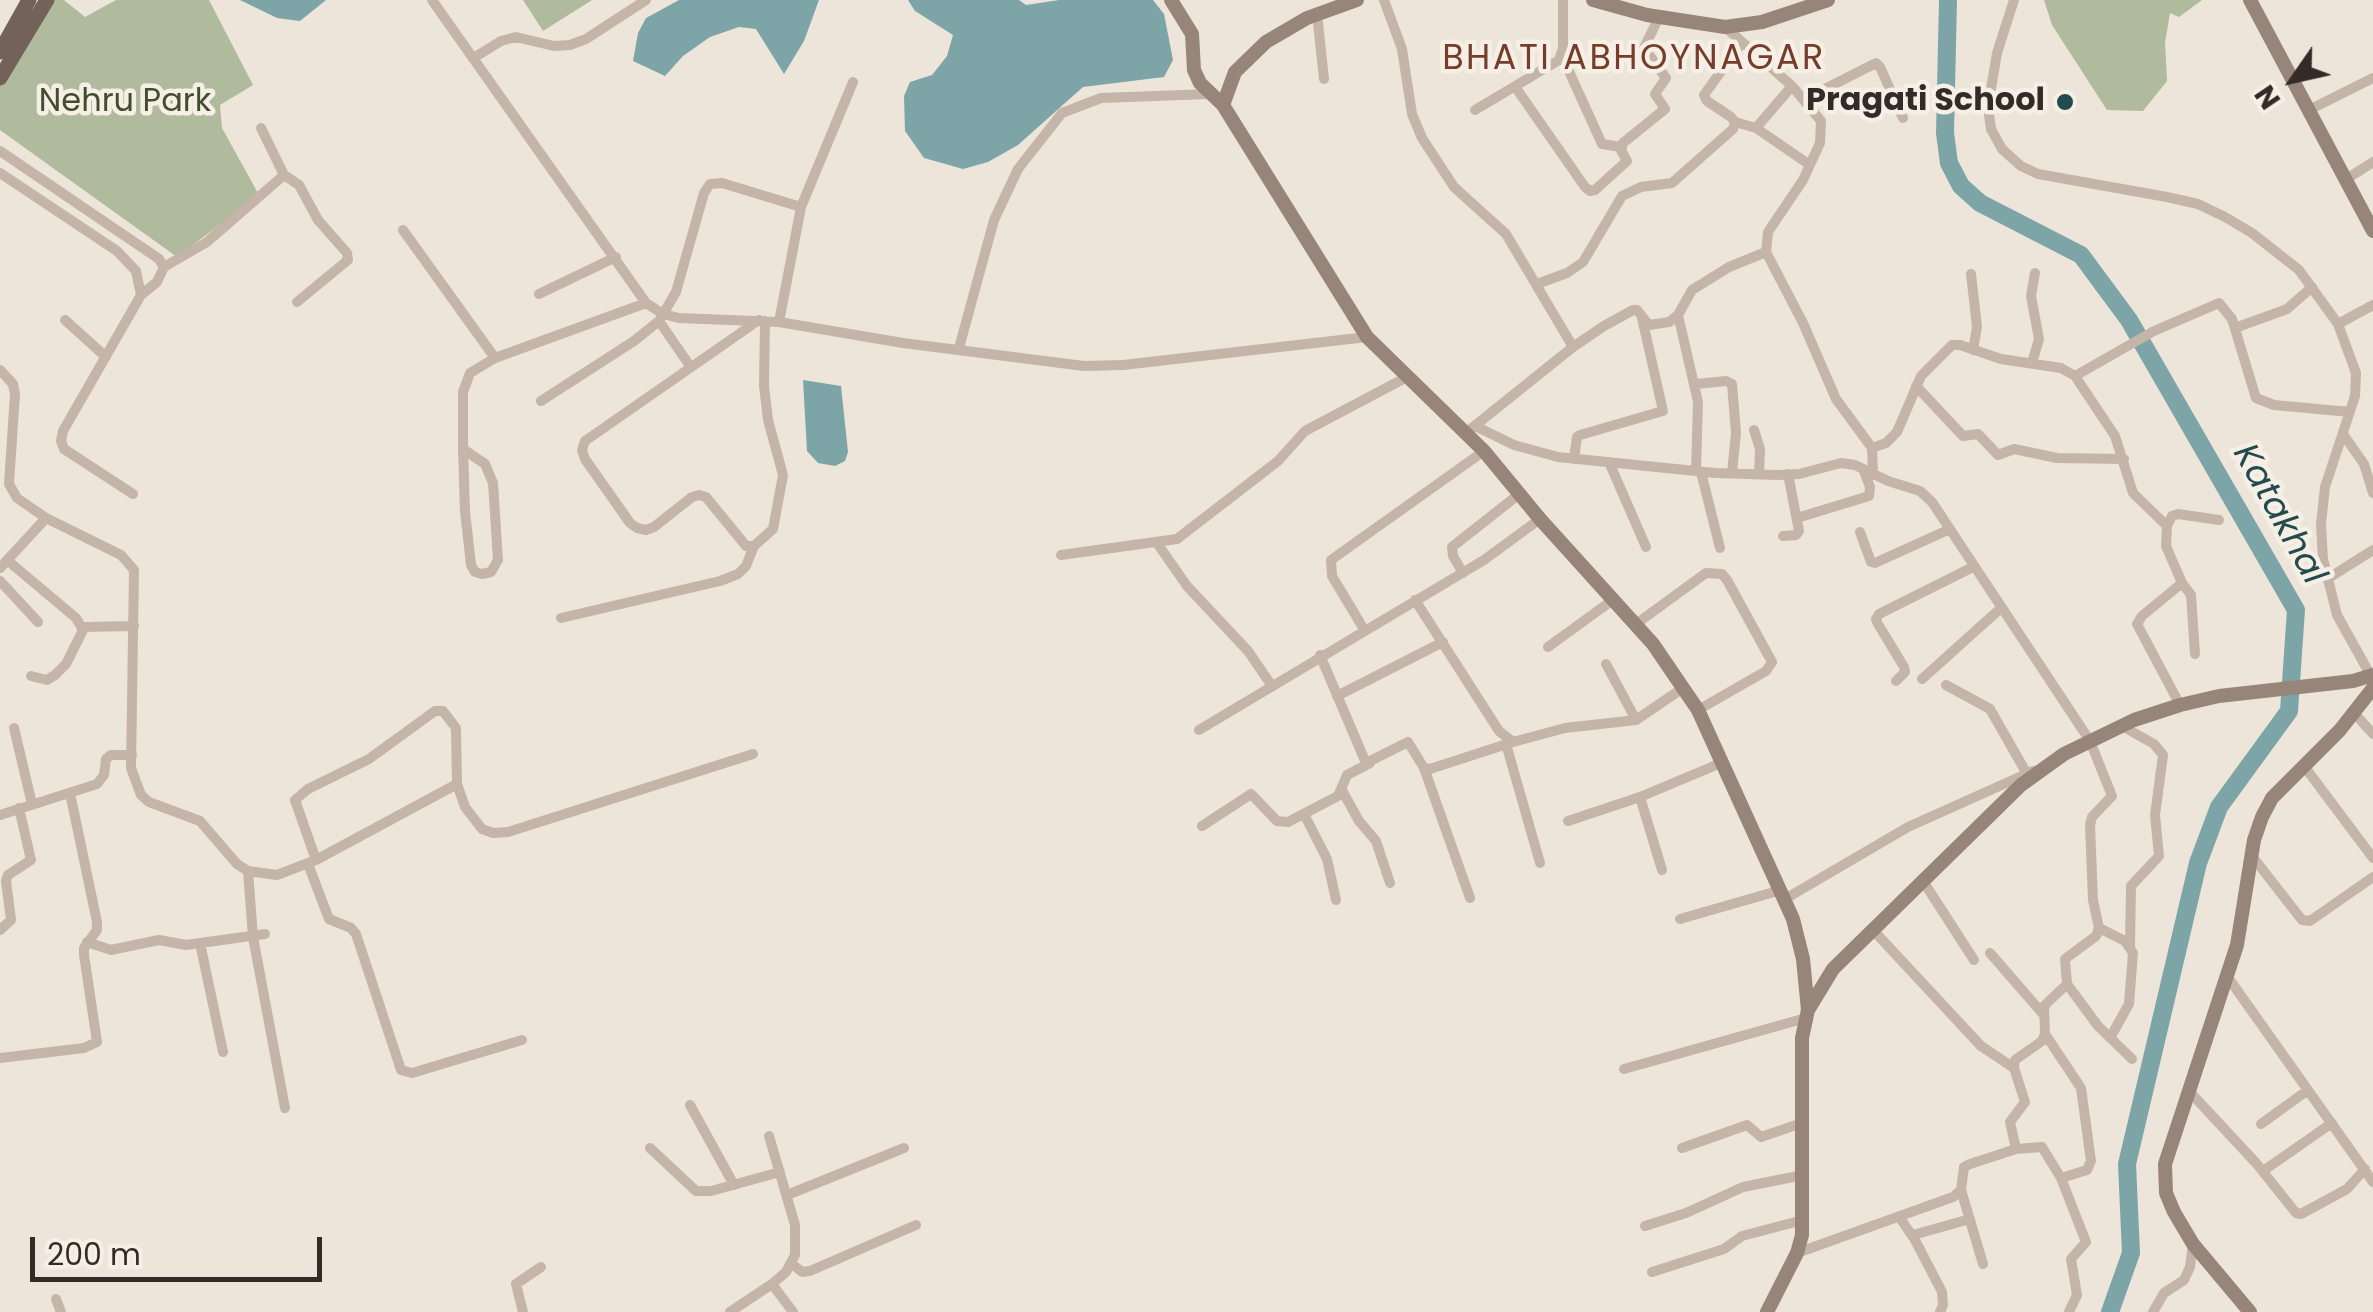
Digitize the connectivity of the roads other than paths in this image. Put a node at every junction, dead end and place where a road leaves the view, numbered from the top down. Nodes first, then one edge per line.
1 (30, 0) edge
2 (47, 0) edge
3 (432, 0) edge
4 (646, 0) edge
5 (1171, 0) edge
6 (1357, 0) edge
7 (1384, 0) edge
8 (1563, 0) edge
9 (1592, 0) edge
10 (1828, 0) edge
11 (2014, 0) edge
12 (2250, 0) edge
13 (1317, 14) junction
14 (1659, 17) junction
15 (1724, 27) junction
16 (1742, 42) junction
17 (0, 52) edge
18 (1562, 56) junction
19 (475, 57) junction
20 (0, 78) edge
21 (2373, 78) edge
22 (1324, 79) dead end
23 (852, 82) dead end
24 (1792, 86) junction
25 (1516, 88) junction
26 (1210, 94) junction
27 (1805, 99) junction
28 (1223, 105) junction
29 (1475, 110) dead end
30 (2309, 110) junction
31 (1904, 118) dead end
32 (1735, 122) junction
33 (261, 128) dead end
34 (1756, 128) junction
35 (1620, 146) junction
36 (0, 151) edge
37 (2373, 162) edge
38 (1810, 165) junction
39 (0, 173) edge
40 (284, 176) junction
41 (2345, 180) junction
42 (802, 207) junction
43 (403, 230) dead end
44 (2373, 231) edge
45 (1766, 252) junction
46 (616, 257) junction
47 (164, 267) junction
48 (2035, 273) dead end
49 (1971, 274) dead end
50 (1537, 284) junction
51 (2312, 287) junction
52 (539, 294) dead end
53 (140, 296) junction
54 (297, 302) dead end
55 (646, 302) junction
56 (2373, 305) edge
57 (1640, 314) junction
58 (1678, 315) junction
59 (661, 317) junction
60 (65, 320) dead end
61 (762, 320) junction
62 (779, 322) junction
63 (2338, 324) junction
64 (2235, 328) junction
65 (1367, 336) junction
66 (1573, 347) junction
67 (959, 348) junction
68 (1973, 350) junction
69 (106, 357) junction
70 (494, 358) junction
71 (2032, 363) junction
72 (690, 366) junction
73 (0, 370) edge
74 (2075, 376) junction
75 (1407, 377) junction
76 (1696, 384) junction
77 (1916, 386) junction
78 (541, 402) dead end
79 (2350, 412) junction
80 (13, 415) junction
81 (0, 418) edge
82 (1470, 429) junction
83 (1754, 430) dead end
84 (2343, 434) junction
85 (1872, 448) junction
86 (463, 449) junction
87 (1484, 451) junction
88 (1574, 459) junction
89 (2124, 459) junction
90 (1609, 462) junction
91 (1699, 471) junction
92 (1868, 472) junction
93 (1732, 474) junction
94 (1758, 474) junction
95 (1788, 474) junction
96 (2373, 493) edge
97 (133, 494) dead end
98 (1518, 495) junction
99 (46, 518) junction
100 (1798, 518) junction
101 (1540, 520) junction
102 (2219, 520) dead end
103 (2167, 526) junction
104 (1950, 529) junction
105 (1860, 532) dead end
106 (1783, 536) dead end
107 (1157, 544) junction
108 (754, 546) junction
109 (1646, 548) dead end
110 (1720, 548) dead end
111 (2373, 550) edge
112 (1061, 555) dead end
113 (4, 564) edge
114 (1974, 567) junction
115 (1463, 573) junction
116 (2326, 579) junction
117 (0, 581) edge
118 (2182, 583) junction
119 (1416, 600) junction
120 (1614, 600) junction
121 (2001, 608) junction
122 (561, 618) dead end
123 (38, 622) dead end
124 (1636, 624) junction
125 (134, 626) junction
126 (82, 627) junction
127 (1365, 631) junction
128 (1443, 642) junction
129 (1548, 647) dead end
130 (2195, 654) dead end
131 (1320, 656) junction
132 (1606, 664) dead end
133 (31, 676) dead end
134 (2372, 679) edge
135 (1922, 680) dead end
136 (1896, 681) dead end
137 (1946, 685) dead end
138 (1272, 686) junction
139 (1683, 688) junction
140 (1338, 696) junction
141 (2180, 704) junction
142 (1698, 710) junction
143 (2355, 714) junction
144 (1636, 720) junction
145 (2122, 726) junction
146 (14, 728) dead end
147 (1199, 730) dead end
148 (2373, 734) edge
149 (2090, 741) junction
150 (1509, 743) junction
151 (132, 754) junction
152 (753, 754) dead end
153 (2052, 762) junction
154 (1370, 763) junction
155 (1721, 763) junction
156 (2304, 766) junction
157 (1424, 768) junction
158 (2027, 774) junction
159 (457, 784) junction
160 (1343, 792) junction
161 (70, 793) junction
162 (1640, 797) junction
163 (32, 804) junction
164 (19, 808) junction
165 (1304, 814) junction
166 (0, 815) edge
167 (1568, 821) dead end
168 (1202, 826) dead end
169 (2251, 856) junction
170 (2373, 858) edge
171 (312, 862) junction
172 (1540, 863) dead end
173 (1662, 870) dead end
174 (248, 872) junction
175 (2373, 878) edge
176 (1923, 881) junction
177 (1390, 883) dead end
178 (1783, 895) junction
179 (1470, 898) dead end
180 (1336, 900) dead end
181 (1680, 919) dead end
182 (2099, 928) junction
183 (0, 930) edge
184 (1873, 930) junction
185 (266, 934) dead end
186 (252, 937) junction
187 (88, 942) junction
188 (200, 943) junction
189 (2130, 947) junction
190 (1990, 952) dead end
191 (1974, 960) dead end
192 (2226, 976) junction
193 (2067, 984) junction
194 (1807, 1014) junction
195 (2042, 1014) junction
196 (2045, 1034) junction
197 (2110, 1038) junction
198 (522, 1040) dead end
199 (223, 1052) dead end
200 (0, 1058) edge
201 (2132, 1059) dead end
202 (2014, 1068) junction
203 (1624, 1069) dead end
204 (2308, 1090) junction
205 (2190, 1091) junction
206 (690, 1105) dead end
207 (285, 1108) dead end
208 (2332, 1123) junction
209 (1802, 1124) junction
210 (2261, 1124) dead end
211 (769, 1136) dead end
212 (650, 1148) dead end
213 (904, 1148) dead end
214 (1682, 1148) dead end
215 (2016, 1150) junction
216 (2365, 1169) junction
217 (780, 1172) junction
218 (2263, 1172) junction
219 (1803, 1175) junction
220 (2061, 1178) junction
221 (2373, 1182) edge
222 (734, 1185) junction
223 (1961, 1190) junction
224 (787, 1194) junction
225 (1900, 1218) junction
226 (1970, 1219) junction
227 (1803, 1220) junction
228 (916, 1224) dead end
229 (1645, 1226) dead end
230 (1913, 1235) junction
231 (2193, 1244) junction
232 (1797, 1253) junction
233 (791, 1263) junction
234 (1983, 1264) dead end
235 (542, 1267) dead end
236 (1652, 1272) dead end
237 (772, 1284) junction
238 (56, 1299) dead end
239 (2074, 1309) edge
240 (1771, 1310) edge
241 (61, 1312) edge
242 (523, 1312) edge
243 (730, 1312) edge
244 (793, 1312) edge
245 (1940, 1312) edge
246 (2153, 1312) edge
247 (2250, 1312) edge

1 - 17 main road
2 - 20 main road
3 - 19 street
4 - 19 street
5 - 26 street
6 - 13 street
7 - 50 street
8 - 18 street
9 - 14 street
10 - 15 street
11 - 51 street
12 - 30 street
13 - 22 street
13 - 28 street
14 - 15 street
14 - 35 street
15 - 16 street
16 - 24 street
16 - 32 street
18 - 25 street
18 - 35 street
19 - 46 street
21 - 30 street
23 - 42 street
24 - 27 street
24 - 34 street
25 - 29 street
25 - 35 street
26 - 28 street
26 - 67 street
27 - 31 street
27 - 38 street
28 - 65 street
30 - 41 street
32 - 34 street
32 - 50 street
33 - 40 street
34 - 38 street
36 - 47 street
37 - 41 street
38 - 45 street
39 - 53 street
40 - 47 street
40 - 54 street
41 - 44 street
42 - 59 street
42 - 62 street
43 - 70 street
45 - 58 street
45 - 85 street
46 - 52 street
46 - 55 street
47 - 53 street
48 - 71 street
49 - 68 street
50 - 66 street
51 - 63 street
51 - 64 street
53 - 69 street
55 - 59 street
55 - 70 street
56 - 63 street
57 - 58 street
57 - 66 street
57 - 88 street
58 - 76 street
59 - 61 street
59 - 72 street
59 - 78 street
60 - 69 street
61 - 62 street
61 - 72 street
61 - 108 street
62 - 67 street
63 - 79 street
64 - 74 street
64 - 79 street
65 - 67 street
65 - 75 street
66 - 82 street
68 - 71 street
68 - 77 street
69 - 97 street
70 - 86 street
71 - 74 street
72 - 108 street
73 - 80 street
74 - 89 street
75 - 82 street
75 - 107 street
76 - 91 street
76 - 93 street
77 - 85 street
77 - 89 street
79 - 84 street
80 - 81 street
80 - 99 street
82 - 87 street
82 - 88 street
83 - 94 street
84 - 96 street
84 - 116 street
85 - 92 street
86 - 86 street
87 - 98 street
87 - 127 street
88 - 90 street
89 - 103 street
90 - 91 street
90 - 109 street
91 - 93 street
91 - 110 street
92 - 95 street
92 - 100 street
92 - 104 street
93 - 94 street
94 - 95 street
95 - 100 street
98 - 101 street
98 - 115 street
99 - 113 street
99 - 125 street
100 - 106 street
101 - 115 street
101 - 120 street
102 - 103 street
103 - 118 street
104 - 105 street
104 - 114 street
107 - 112 street
107 - 138 street
108 - 122 street
111 - 116 street
113 - 126 street
114 - 121 street
114 - 136 street
115 - 119 street
116 - 134 street
117 - 123 street
118 - 130 street
118 - 141 street
119 - 127 street
119 - 128 street
120 - 124 street
120 - 129 street
121 - 135 street
121 - 149 street
124 - 139 street
124 - 142 street
125 - 126 street
125 - 151 street
126 - 133 street
127 - 131 street
128 - 140 street
128 - 150 street
131 - 138 street
131 - 140 street
132 - 144 street
134 - 141 street
134 - 143 street
137 - 158 street
138 - 147 street
139 - 142 street
139 - 144 street
140 - 154 street
141 - 145 street
142 - 155 street
143 - 148 street
143 - 156 street
144 - 150 street
145 - 149 street
145 - 189 street
146 - 163 street
149 - 153 street
149 - 182 street
150 - 157 street
150 - 172 street
151 - 161 street
151 - 174 street
152 - 159 street
153 - 158 street
153 - 176 street
154 - 157 street
154 - 160 street
155 - 162 street
155 - 178 street
156 - 169 street
156 - 170 street
157 - 179 street
158 - 178 street
159 - 171 street
159 - 171 street
160 - 165 street
160 - 177 street
161 - 163 street
161 - 187 street
162 - 167 street
162 - 173 street
163 - 164 street
164 - 166 street
164 - 183 street
165 - 168 street
165 - 180 street
169 - 175 street
169 - 192 street
171 - 174 street
171 - 198 street
174 - 186 street
176 - 184 street
176 - 191 street
178 - 181 street
178 - 194 street
182 - 189 street
182 - 193 street
184 - 194 street
184 - 202 street
185 - 186 street
186 - 188 street
186 - 207 street
187 - 188 street
187 - 200 street
188 - 199 street
189 - 197 street
190 - 195 street
192 - 204 street
192 - 205 street
193 - 195 street
193 - 197 street
194 - 203 street
194 - 209 street
195 - 196 street
196 - 202 street
196 - 220 street
197 - 201 street
202 - 215 street
204 - 208 street
204 - 210 street
205 - 218 street
205 - 231 street
206 - 222 street
208 - 216 street
208 - 218 street
209 - 214 street
209 - 219 street
211 - 217 street
212 - 222 street
213 - 224 street
215 - 220 street
215 - 223 street
216 - 218 street
216 - 221 street
217 - 222 street
217 - 224 street
219 - 227 street
219 - 229 street
220 - 239 street
223 - 225 street
223 - 226 street
224 - 233 street
225 - 230 street
225 - 232 street
226 - 230 street
226 - 234 street
227 - 232 street
227 - 236 street
228 - 233 street
230 - 245 street
231 - 246 street
231 - 247 street
232 - 240 street
233 - 237 street
235 - 242 street
237 - 243 street
237 - 244 street
238 - 241 street

